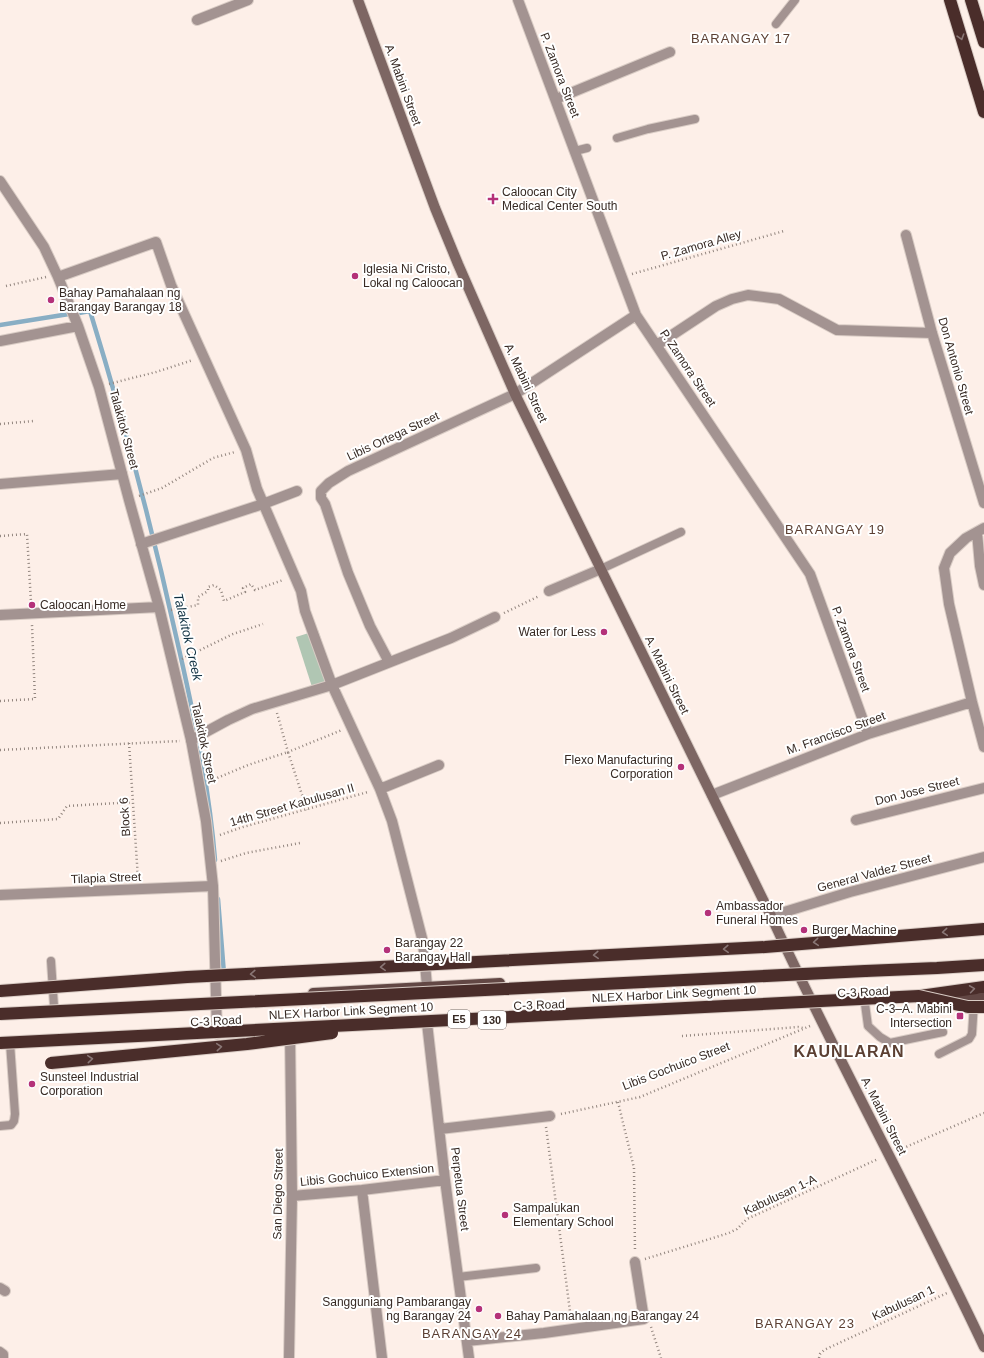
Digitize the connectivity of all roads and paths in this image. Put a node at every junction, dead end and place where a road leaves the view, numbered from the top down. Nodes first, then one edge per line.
1 (248, 0) edge
2 (358, 0) edge
3 (518, 0) edge
4 (795, 0) edge
5 (950, 0) edge
6 (971, 0) edge
7 (197, 20) dead end
8 (776, 24) dead end
9 (983, 41) edge
10 (670, 52) dead end
11 (556, 99) junction
12 (984, 112) edge
13 (696, 119) dead end
14 (617, 138) dead end
15 (587, 148) dead end
16 (575, 151) junction
17 (0, 181) edge
18 (784, 231) dead end
19 (906, 236) dead end
20 (58, 276) junction
21 (622, 277) junction
22 (6, 286) dead end
23 (636, 315) junction
24 (78, 326) junction
25 (932, 333) junction
26 (0, 341) edge
27 (657, 345) junction
28 (203, 356) junction
29 (100, 387) junction
30 (515, 394) junction
31 (34, 421) dead end
32 (0, 424) edge
33 (246, 450) junction
34 (122, 474) junction
35 (0, 484) edge
36 (297, 491) dead end
37 (129, 500) junction
38 (984, 503) edge
39 (263, 504) junction
40 (980, 530) edge
41 (681, 532) dead end
42 (0, 536) edge
43 (144, 543) junction
44 (601, 569) junction
45 (295, 575) junction
46 (984, 585) edge
47 (549, 591) joint
48 (159, 607) junction
49 (31, 614) junction
50 (0, 615) edge
51 (495, 617) joint
52 (262, 624) dead end
53 (389, 662) junction
54 (173, 664) junction
55 (332, 685) junction
56 (0, 701) edge
57 (972, 702) junction
58 (274, 703) junction
59 (351, 726) junction
60 (982, 733) edge
61 (868, 734) junction
62 (191, 740) junction
63 (129, 744) junction
64 (984, 748) edge
65 (0, 750) edge
66 (288, 752) junction
67 (439, 765) dead end
68 (200, 786) junction
69 (984, 788) edge
70 (380, 789) junction
71 (712, 795) junction
72 (133, 802) junction
73 (307, 810) junction
74 (856, 820) dead end
75 (0, 823) edge
76 (208, 839) junction
77 (300, 843) dead end
78 (984, 857) edge
79 (210, 864) junction
80 (213, 886) junction
81 (138, 890) junction
82 (0, 895) edge
83 (772, 916) junction
84 (984, 929) edge
85 (51, 961) dead end
86 (984, 965) edge
87 (796, 970) junction
88 (427, 986) junction
89 (984, 987) edge
90 (0, 991) edge
91 (919, 996) junction
92 (216, 998) junction
93 (979, 998) edge
94 (865, 1004) junction
95 (54, 1006) junction
96 (815, 1007) junction
97 (984, 1007) edge
98 (0, 1009) edge
99 (0, 1014) edge
100 (822, 1021) junction
101 (414, 1022) junction
102 (428, 1023) junction
103 (803, 1029) junction
104 (290, 1030) junction
105 (943, 1032) dead end
106 (217, 1034) junction
107 (682, 1036) dead end
108 (3, 1043) edge
109 (939, 1054) dead end
110 (51, 1063) dead end
111 (618, 1102) junction
112 (984, 1113) edge
113 (547, 1117) junction
114 (0, 1126) edge
115 (440, 1128) junction
116 (888, 1155) junction
117 (445, 1180) junction
118 (362, 1190) junction
119 (292, 1196) junction
120 (635, 1262) junction
121 (536, 1268) dead end
122 (458, 1277) junction
123 (956, 1288) junction
124 (644, 1319) junction
125 (572, 1329) junction
126 (467, 1341) junction
127 (984, 1347) edge
128 (0, 1351) edge
129 (4, 1358) edge
130 (289, 1358) edge
131 (382, 1358) edge
132 (469, 1358) edge
133 (661, 1358) edge
134 (819, 1358) edge

1 - 7 street
2 - 30 main road, A. Mabini Street
3 - 11 street, P. Zamora Street
4 - 8 lane
5 -> 12 highway
6 - 9 highway
10 - 11 street
11 - 16 street, P. Zamora Street
13 - 14 lane
15 - 16 lane
16 - 21 street, P. Zamora Street
17 - 20 street, Talakitok Street
18 - 21 path, P. Zamora Alley
19 - 25 street, Don Antonio Street
20 - 22 path
20 - 24 street, Talakitok Street
20 - 28 street
21 - 23 street, P. Zamora Street
23 - 27 street, P. Zamora Street
23 - 30 street, Libis Ortega Street
24 - 26 street
24 - 29 street, Talakitok Street
25 - 27 street
25 - 38 street, Don Antonio Street
27 - 61 street, P. Zamora Street
28 - 29 path
28 - 33 street
29 - 34 street, Talakitok Street
30 - 44 main road, A. Mabini Street
30 - 53 street, Libis Ortega Street
31 - 32 path
33 - 37 path
33 - 39 street
34 - 35 street
34 - 37 street, Talakitok Street
36 - 39 street
37 - 43 street, Talakitok Street
39 - 43 street
39 - 45 street
40 - 46 street
40 - 57 street
41 - 44 lane
42 - 49 path
43 - 48 street, Talakitok Street
44 - 47 street
44 - 71 main road, A. Mabini Street
45 - 48 path
45 - 55 street
47 - 51 path
48 - 49 street
48 - 54 street, Talakitok Street
49 - 50 street
49 - 56 path
51 - 53 street
52 - 54 path
53 - 55 street
54 - 62 street, Talakitok Street
55 - 58 street
55 - 59 street
57 - 60 street
57 - 61 street, M. Francisco Street
58 - 62 street
58 - 66 path
59 - 66 path
59 - 70 street
60 - 64 street
61 - 71 street, M. Francisco Street
62 - 63 path
62 - 68 street, Talakitok Street
63 - 65 path
63 - 72 path, Block 6
66 - 68 path
66 - 73 path
67 - 70 street
68 - 76 street, Talakitok Street
69 - 74 street, Don Jose Street
70 - 73 path, 14th Street Kabulusan II
70 - 88 street
71 - 83 main road, A. Mabini Street
72 - 75 path
72 - 81 path, Block 6
73 - 76 path, 14th Street Kabulusan II
76 - 79 street, Talakitok Street
77 - 79 path
78 - 83 street, General Valdez Street
79 - 80 street, Talakitok Street
80 - 81 street, Tilapia Street
80 - 92 street, Talakitok Street
81 - 82 street, Tilapia Street
83 - 87 main road, A. Mabini Street
84 -> 90 highway, bridge
85 - 95 lane
86 - 87 main road, C-3 Road
86 - 99 highway, NLEX Harbor Link Segment 10, bridge
87 - 88 main road, C-3 Road
87 - 96 main road, A. Mabini Street
88 - 92 main road, C-3 Road
91 -> 89 highway
91 - 97 highway, bridge
91 - 101 highway, NLEX Harbor Link Segment 10 / E5, bridge
92 - 95 main road, C-3 Road
92 - 106 street, Talakitok Street
93 - 94 main road, C-3 Road / 130
93 - 109 lane
94 - 96 main road, C-3 Road / 130
94 - 105 lane
95 - 98 main road, C-3 Road
96 - 100 main road, A. Mabini Street
96 - 102 main road, C-3 Road / 130
100 - 103 path, Libis Gochuico Street
100 - 116 main road, A. Mabini Street
101 - 108 highway, NLEX Harbor Link Segment 10 / E5, bridge
110 -> 101 highway, bridge
102 - 104 main road, C-3 Road / 130
102 - 115 street, Perpetua Street
103 - 107 path
103 - 111 path, Libis Gochuico Street
104 - 106 main road, C-3 Road / 130
104 - 119 street, San Diego Street
106 - 108 main road, C-3 Road / 130
108 - 114 lane
111 - 113 path, Libis Gochuico Street
111 - 120 path
112 - 116 path, Kabulusan 1-A
113 - 115 street
113 - 125 path
115 - 117 street, Perpetua Street
116 - 120 path, Kabulusan 1-A
116 - 123 main road, A. Mabini Street
117 - 118 street, Libis Gochuico Extension
117 - 122 street, Perpetua Street
118 - 119 street, Libis Gochuico Extension
118 - 131 street
119 - 130 street, San Diego Street
120 - 124 street
121 - 122 lane
122 - 126 street, Perpetua Street
123 - 127 main road, A. Mabini Street
123 - 134 path, Kabulusan 1
124 - 125 street
124 - 133 path
125 - 126 street
126 - 132 street, Perpetua Street
128 - 129 lane

